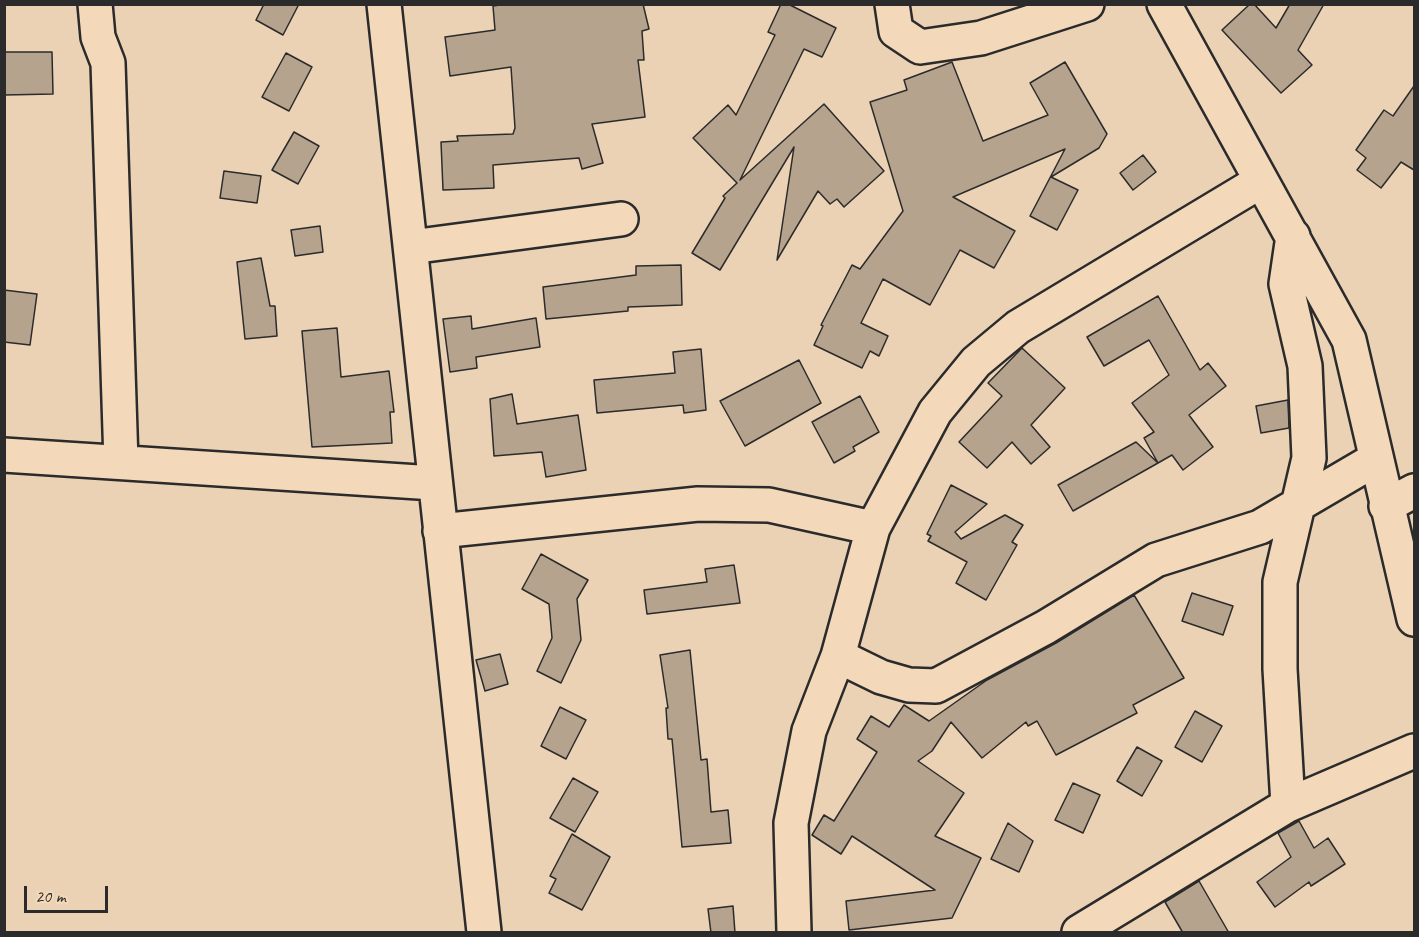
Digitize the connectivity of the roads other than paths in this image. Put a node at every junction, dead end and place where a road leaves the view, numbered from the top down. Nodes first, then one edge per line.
1 (95, 4) edge
2 (384, 4) edge
3 (892, 4) edge
4 (1087, 4) edge
5 (1164, 4) edge
6 (1261, 181) junction
7 (621, 219) dead end
8 (1293, 236) junction
9 (411, 247) junction
10 (4, 455) edge
11 (1376, 459) junction
12 (121, 462) junction
13 (434, 483) junction
14 (1414, 491) edge
15 (1296, 506) junction
16 (1386, 506) junction
17 (873, 528) junction
18 (440, 531) junction
19 (1414, 619) edge
20 (838, 656) junction
21 (1414, 751) edge
22 (1288, 806) junction
23 (484, 933) edge
24 (794, 933) edge
25 (1079, 933) edge

1 - 12 street
2 - 9 street
3 - 4 street
5 - 6 street
6 - 8 street
6 - 17 street
7 - 9 street
8 - 11 street
8 - 15 street
9 - 13 street
10 - 12 street
11 - 15 street
11 - 16 street
12 - 13 street
13 - 18 street
14 - 16 street
15 - 20 street
15 - 22 street
16 - 19 street
17 - 18 street
17 - 20 street
18 - 23 street
20 - 24 street
21 - 22 street
22 - 25 street

